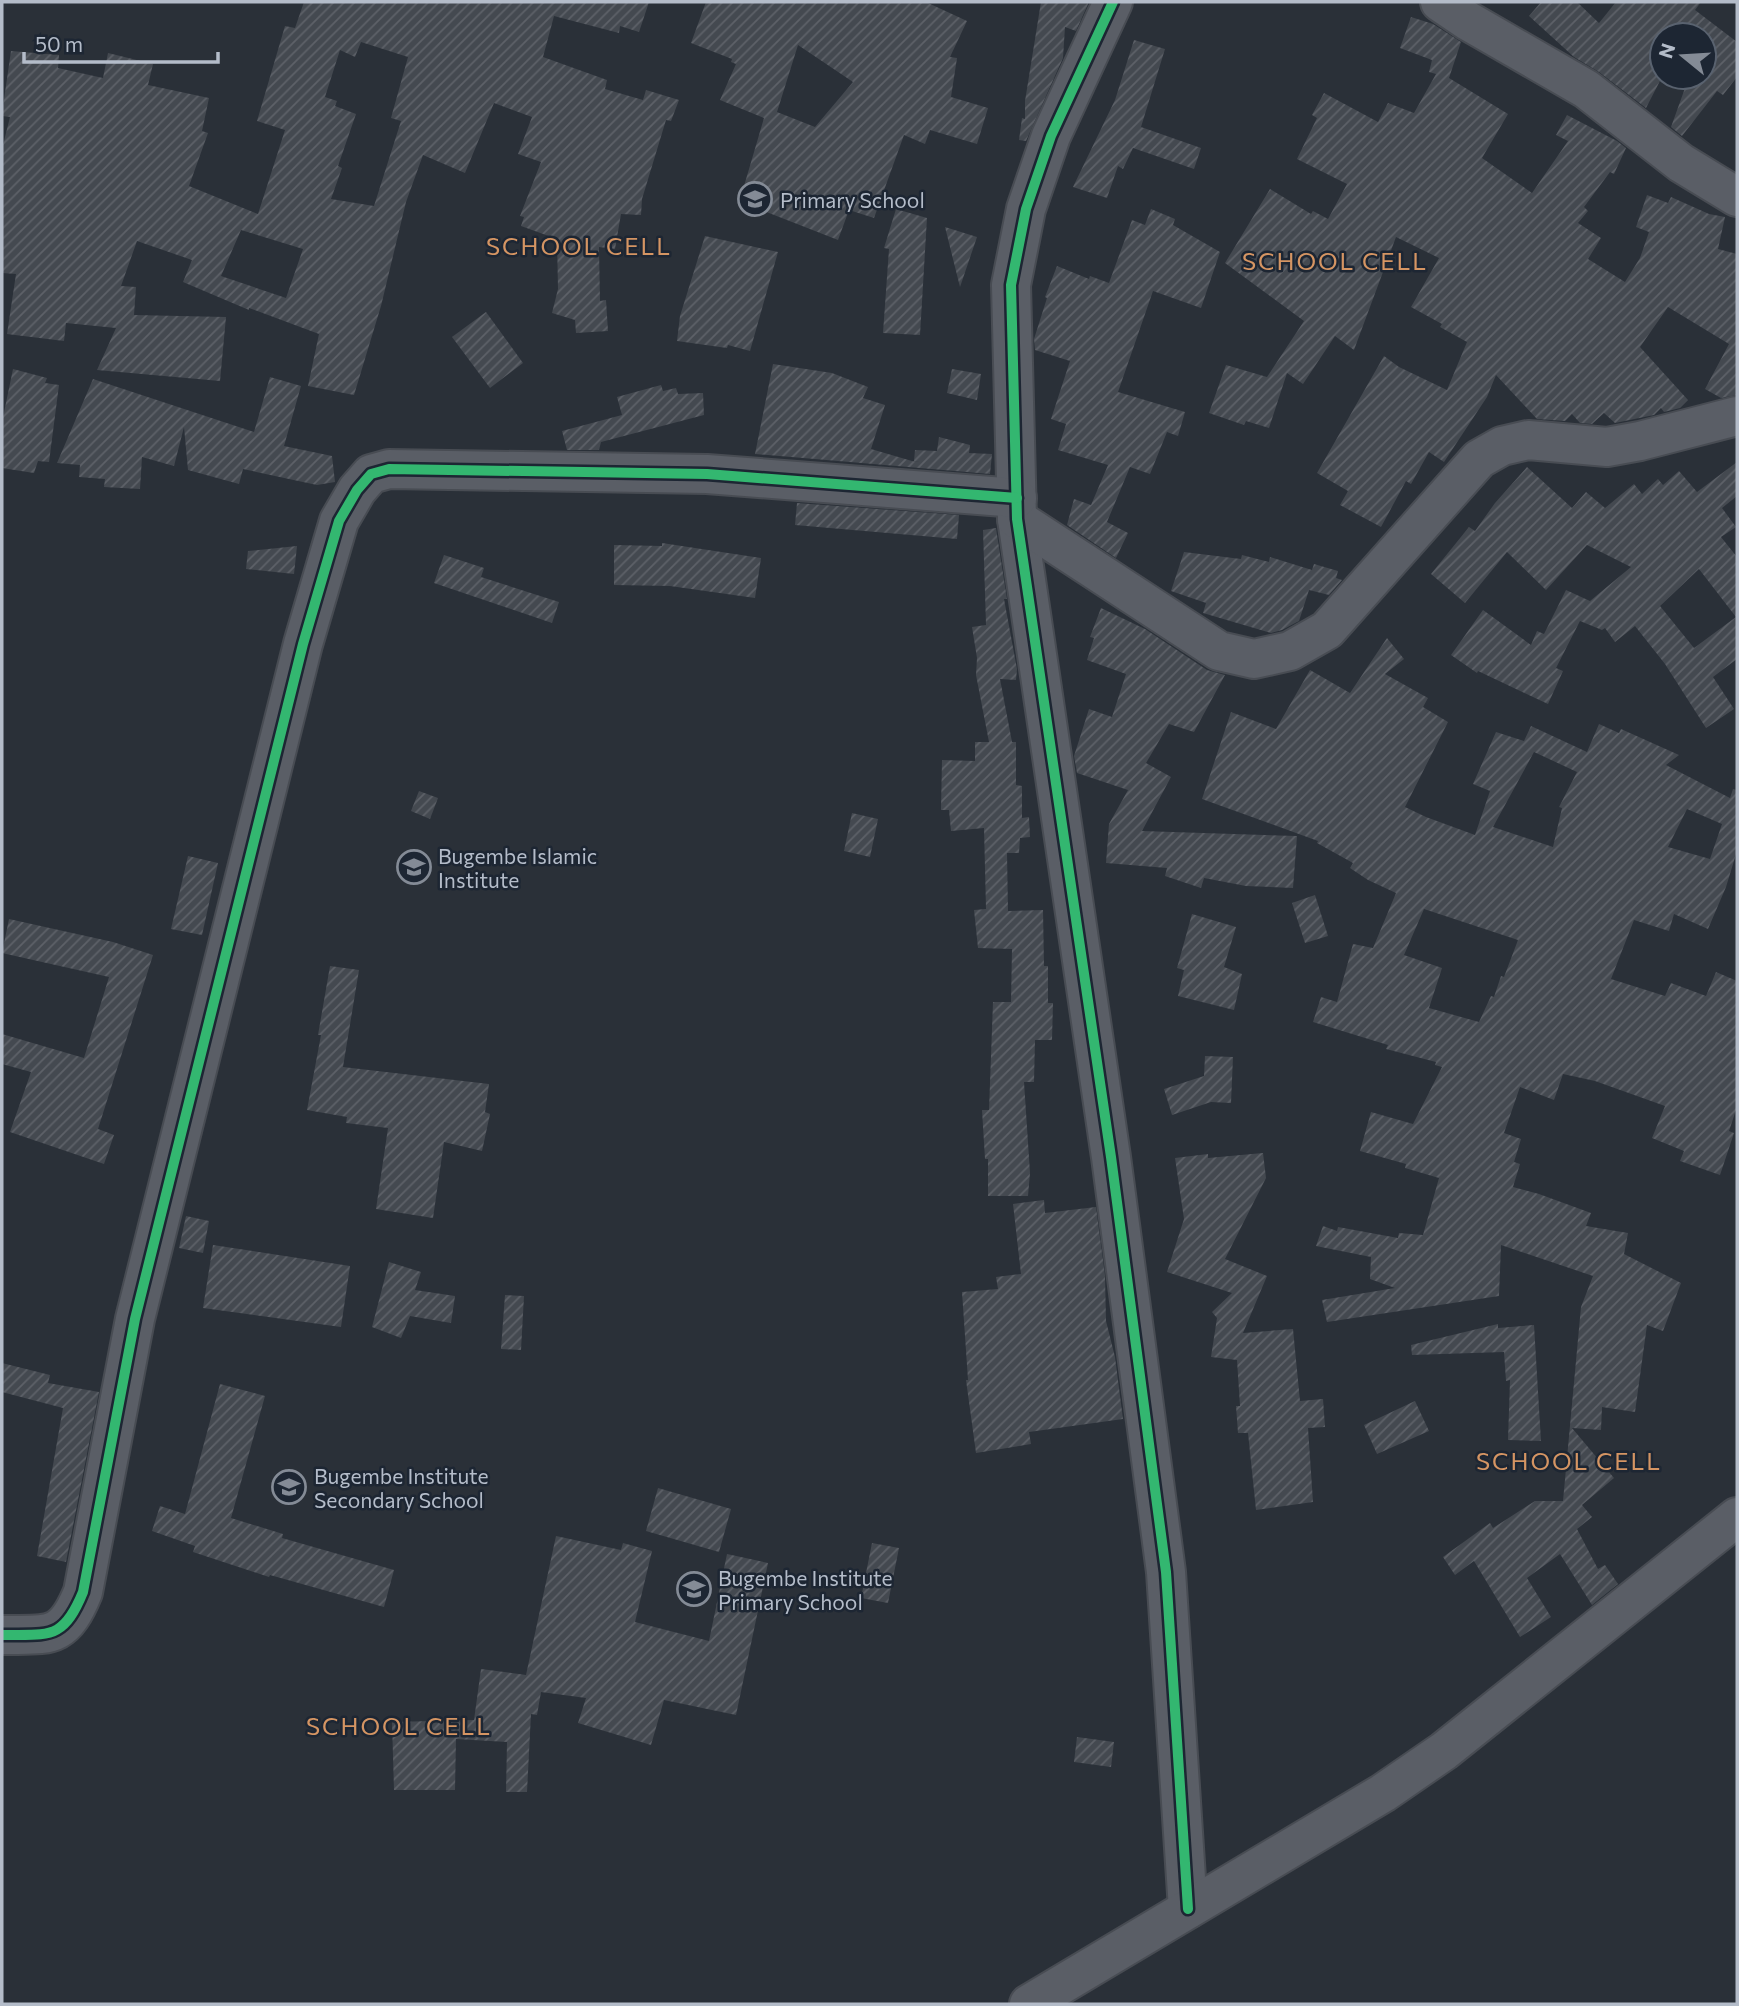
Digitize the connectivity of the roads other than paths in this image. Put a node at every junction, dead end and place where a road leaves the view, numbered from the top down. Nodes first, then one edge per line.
1 (1113, 2) edge
2 (1440, 2) edge
3 (1737, 197) edge
4 (1737, 416) edge
5 (1017, 508) junction
6 (1737, 1517) edge
7 (2, 1634) edge
8 (1188, 1909) junction
9 (1029, 2004) edge

1 - 5 street
2 - 3 street
4 - 5 street
5 - 7 street
5 - 8 street
6 - 8 street
8 - 9 street

